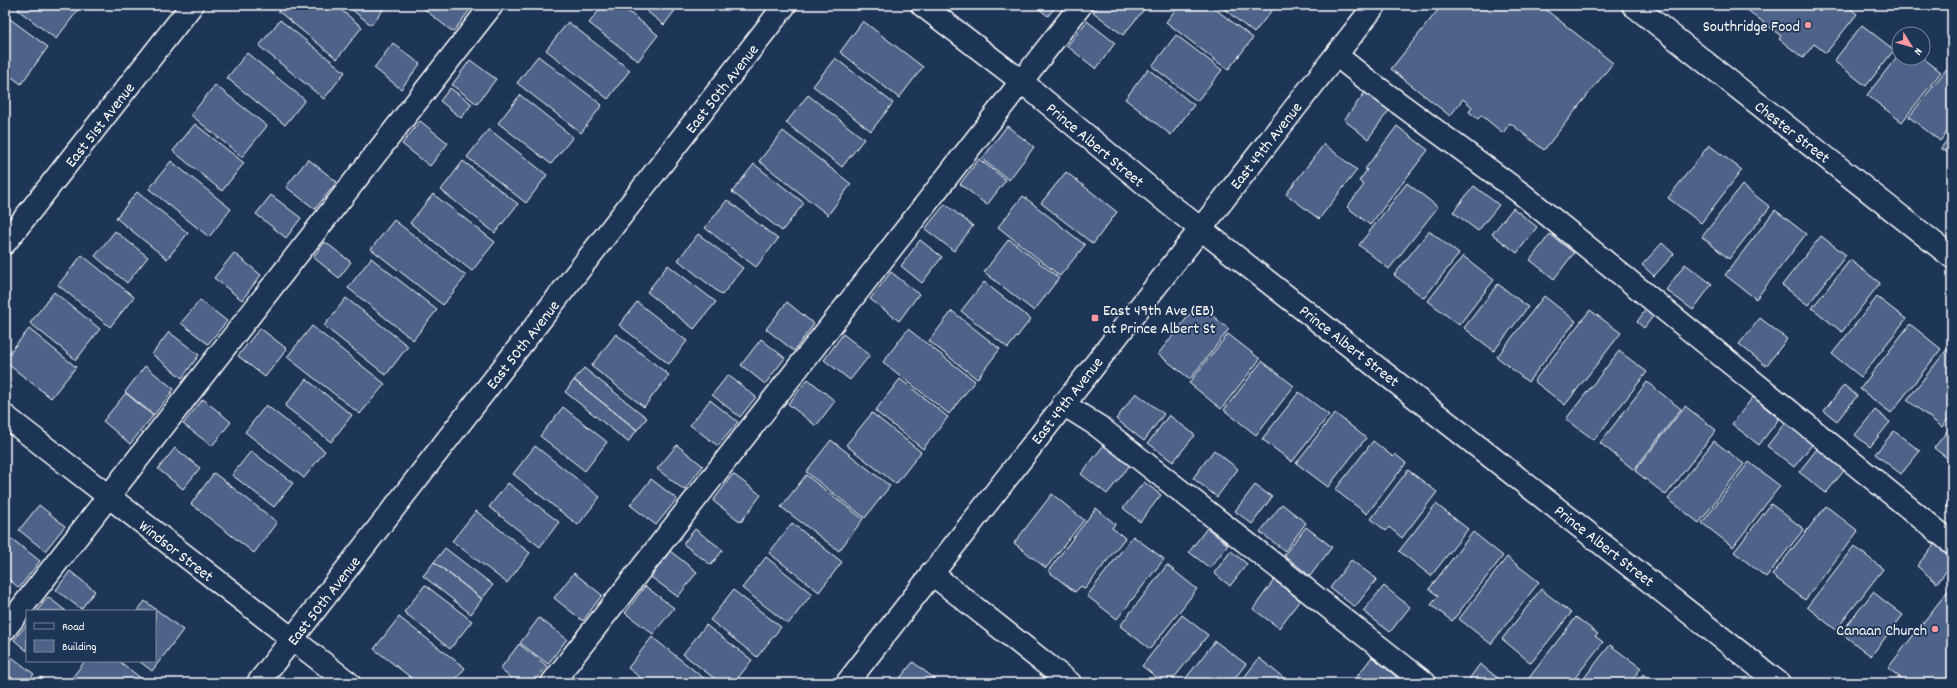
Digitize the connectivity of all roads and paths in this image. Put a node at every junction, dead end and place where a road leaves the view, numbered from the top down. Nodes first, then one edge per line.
1 (192, 5) edge
2 (492, 5) edge
3 (785, 5) edge
4 (922, 5) edge
5 (1081, 5) edge
6 (1374, 5) edge
7 (1633, 5) edge
8 (1336, 55) junction
9 (1022, 82) junction
10 (1200, 228) junction
11 (5, 243) edge
12 (1952, 257) edge
13 (1063, 404) junction
14 (5, 416) edge
15 (109, 496) junction
16 (1952, 543) edge
17 (931, 573) junction
18 (5, 629) edge
19 (293, 639) junction
20 (258, 683) edge
21 (349, 683) edge
22 (552, 683) edge
23 (847, 683) edge
24 (1070, 683) edge
25 (1425, 683) edge
26 (1779, 683) edge

1 - 11 street, East 51st Avenue
2 - 15 street
3 - 19 street, East 50th Avenue
4 - 9 street, Prince Albert Street
5 - 9 street
6 - 8 street, East 49th Avenue
7 - 12 street, Chester Street
8 - 10 street, East 49th Avenue
8 - 16 street
9 - 10 street, Prince Albert Street
9 - 22 street
10 - 13 street, East 49th Avenue
10 - 26 street, Prince Albert Street
13 - 17 street, East 49th Avenue
13 - 25 street
14 - 15 street, Windsor Street
15 - 18 street
15 - 19 street, Windsor Street
17 - 23 street, East 49th Avenue
17 - 24 street
19 - 20 street, East 50th Avenue
19 - 21 street, Windsor Street

